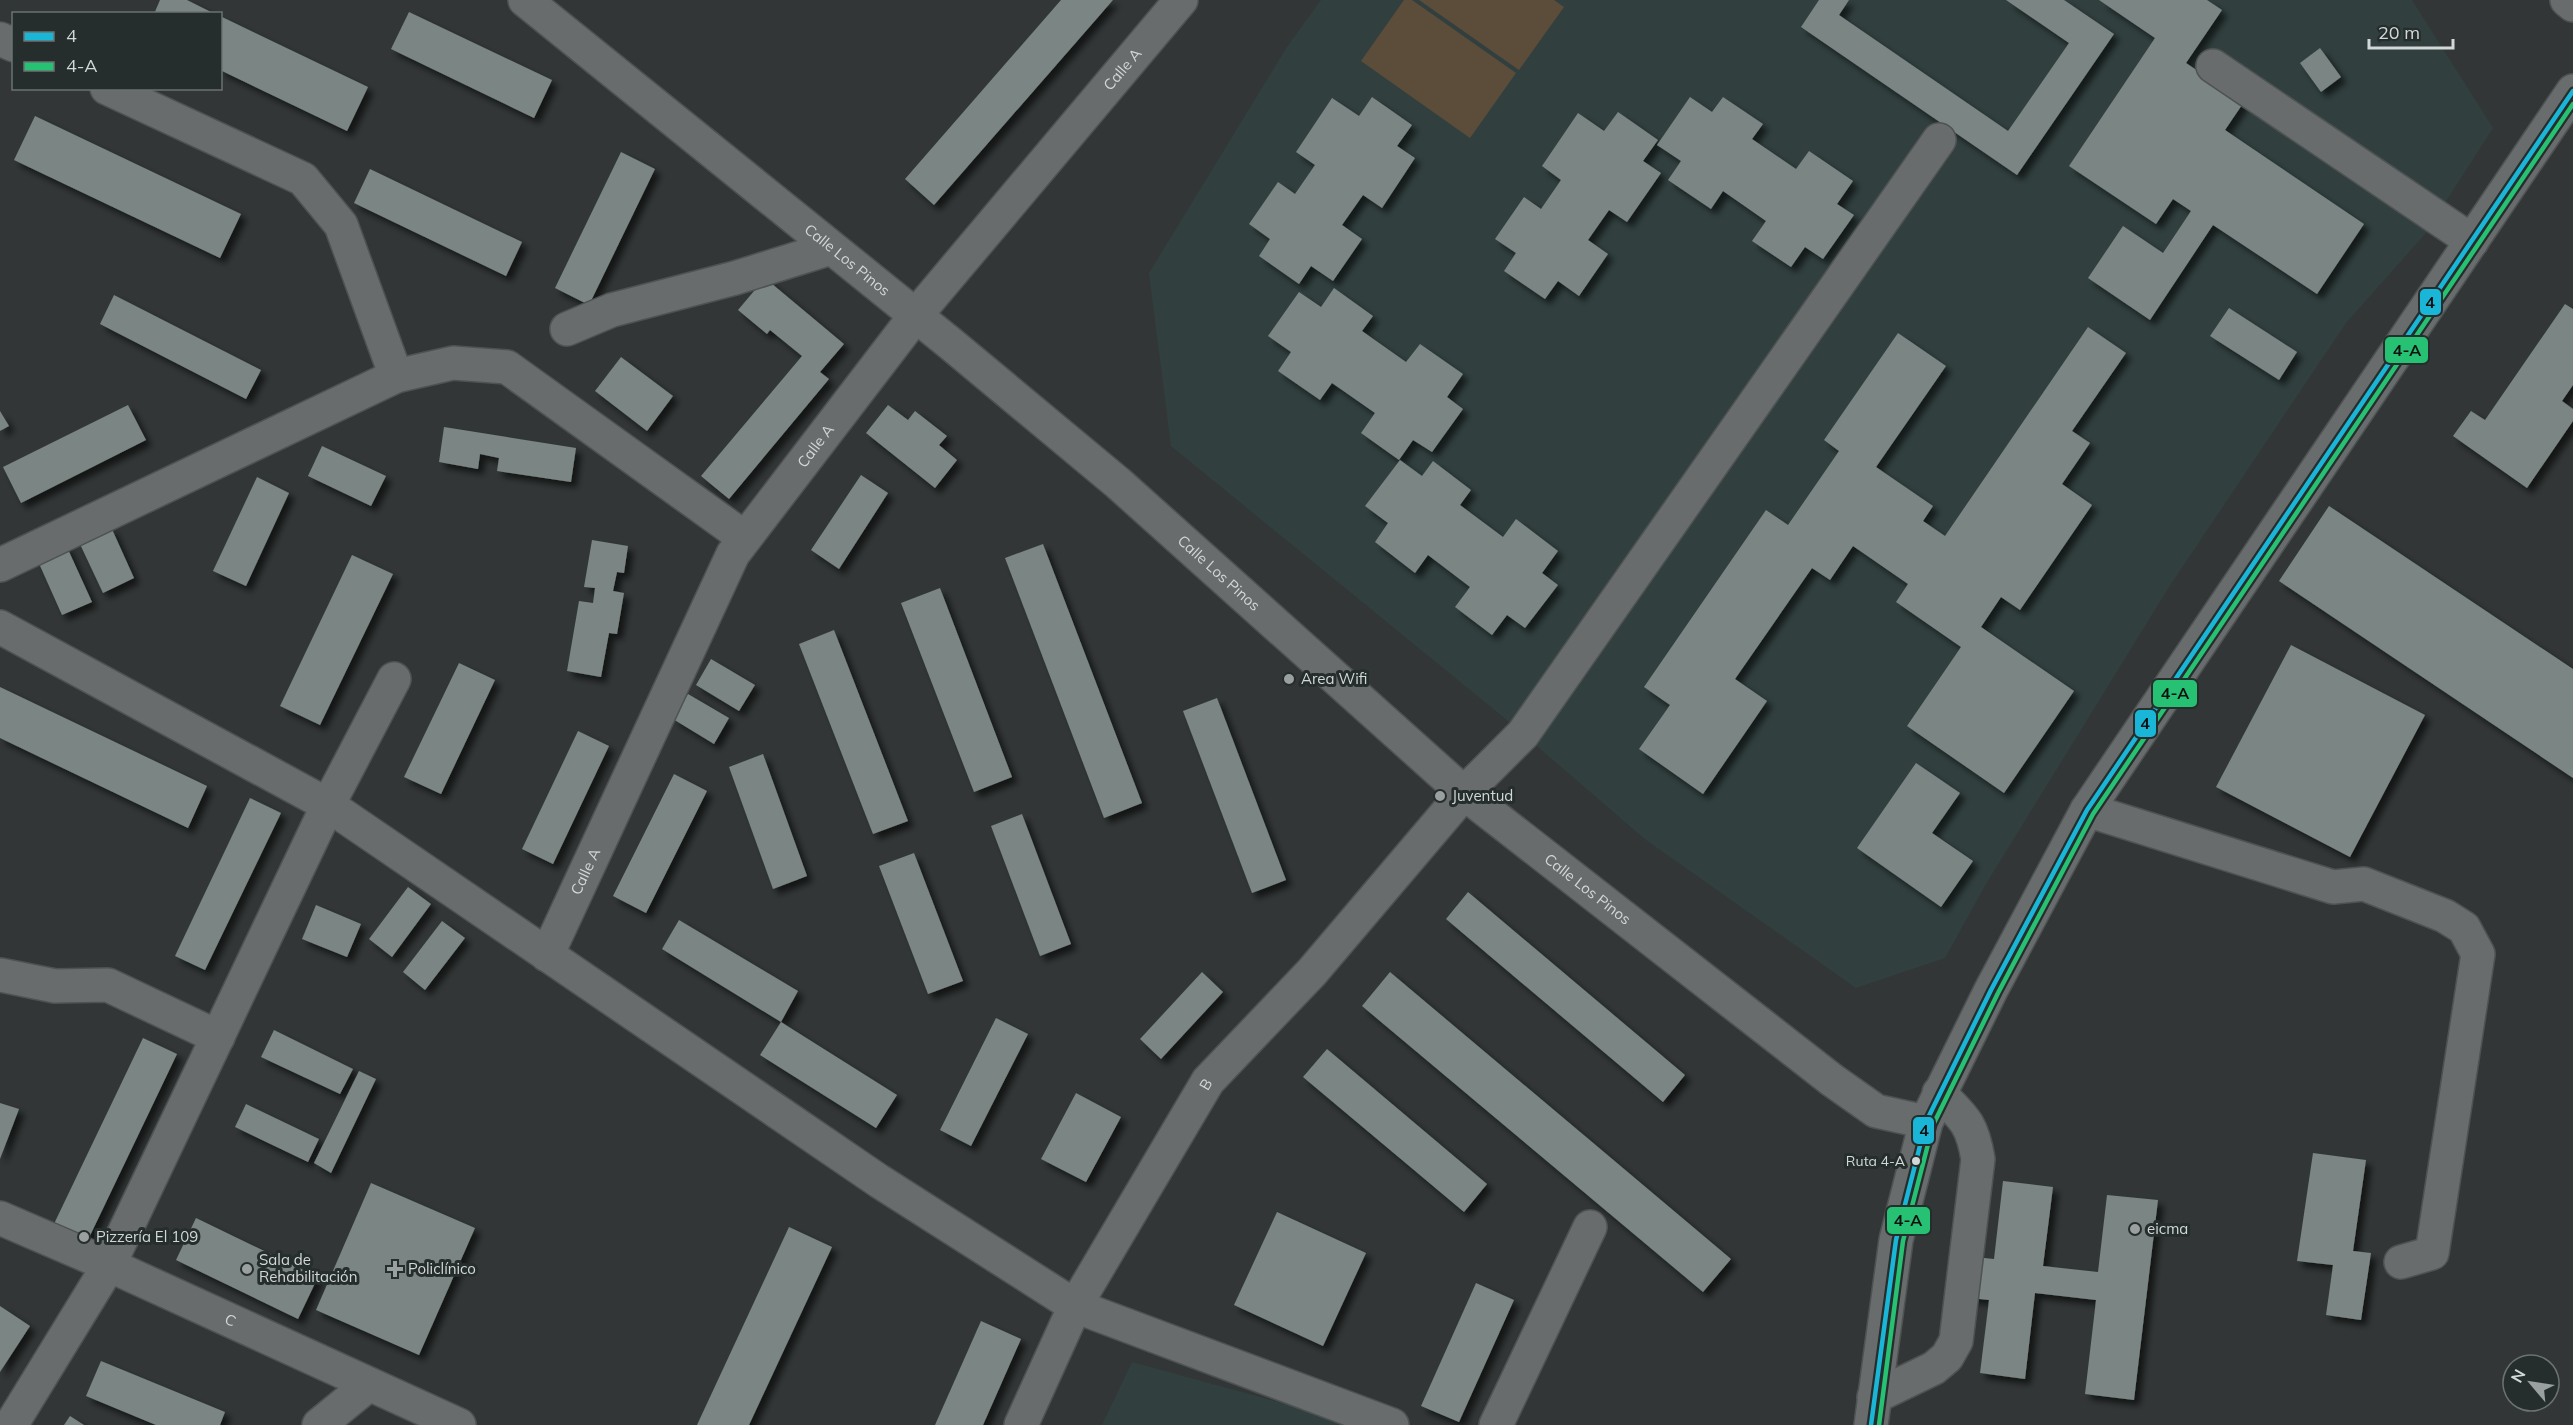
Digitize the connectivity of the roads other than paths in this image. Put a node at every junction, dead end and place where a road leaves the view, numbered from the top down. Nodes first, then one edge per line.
1 (525, 0) edge
2 (1181, 0) edge
3 (2567, 0) edge
4 (2573, 5) edge
5 (2213, 66) dead end
6 (111, 90) edge
7 (2573, 91) edge
8 (1939, 140) dead end
9 (2472, 241) junction
10 (831, 248) junction
11 (916, 315) junction
12 (567, 329) dead end
13 (396, 376) junction
14 (745, 538) junction
15 (0, 565) edge
16 (0, 627) edge
17 (394, 679) dead end
18 (1464, 793) junction
19 (328, 805) junction
20 (2087, 810) junction
21 (547, 955) junction
22 (0, 975) edge
23 (218, 1037) junction
24 (1939, 1093) junction
25 (1926, 1122) junction
26 (0, 1218) edge
27 (1590, 1227) dead end
28 (2401, 1262) dead end
29 (109, 1265) junction
30 (1075, 1305) junction
31 (368, 1385) junction
32 (1872, 1411) edge
33 (11, 1425) edge
34 (319, 1425) edge
35 (459, 1425) edge
36 (1021, 1425) edge
37 (1392, 1425) edge
38 (1496, 1425) edge

1 - 10 street, Calle Los Pinos
2 - 11 street, Calle A
3 - 4 street
5 - 9 street
6 - 13 street
7 - 9 street
8 - 18 street, B
9 - 20 street
10 - 11 street, Calle Los Pinos
10 - 12 street
11 - 14 street, Calle A
11 - 18 street, Calle Los Pinos
13 - 14 street
13 - 15 street
14 - 21 street, Calle A
16 - 19 street
17 - 19 street
18 - 25 street, Calle Los Pinos
18 - 30 street, B
19 - 21 street
19 - 23 street
20 - 24 street
20 - 28 street
21 - 30 street
22 - 23 street
23 - 29 street
24 - 25 street
24 - 32 street
25 - 32 street
26 - 29 street, C
27 - 38 street
29 - 31 street, C
29 - 33 street
30 - 36 street, B
30 - 37 street
31 - 34 street
31 - 35 street, C

